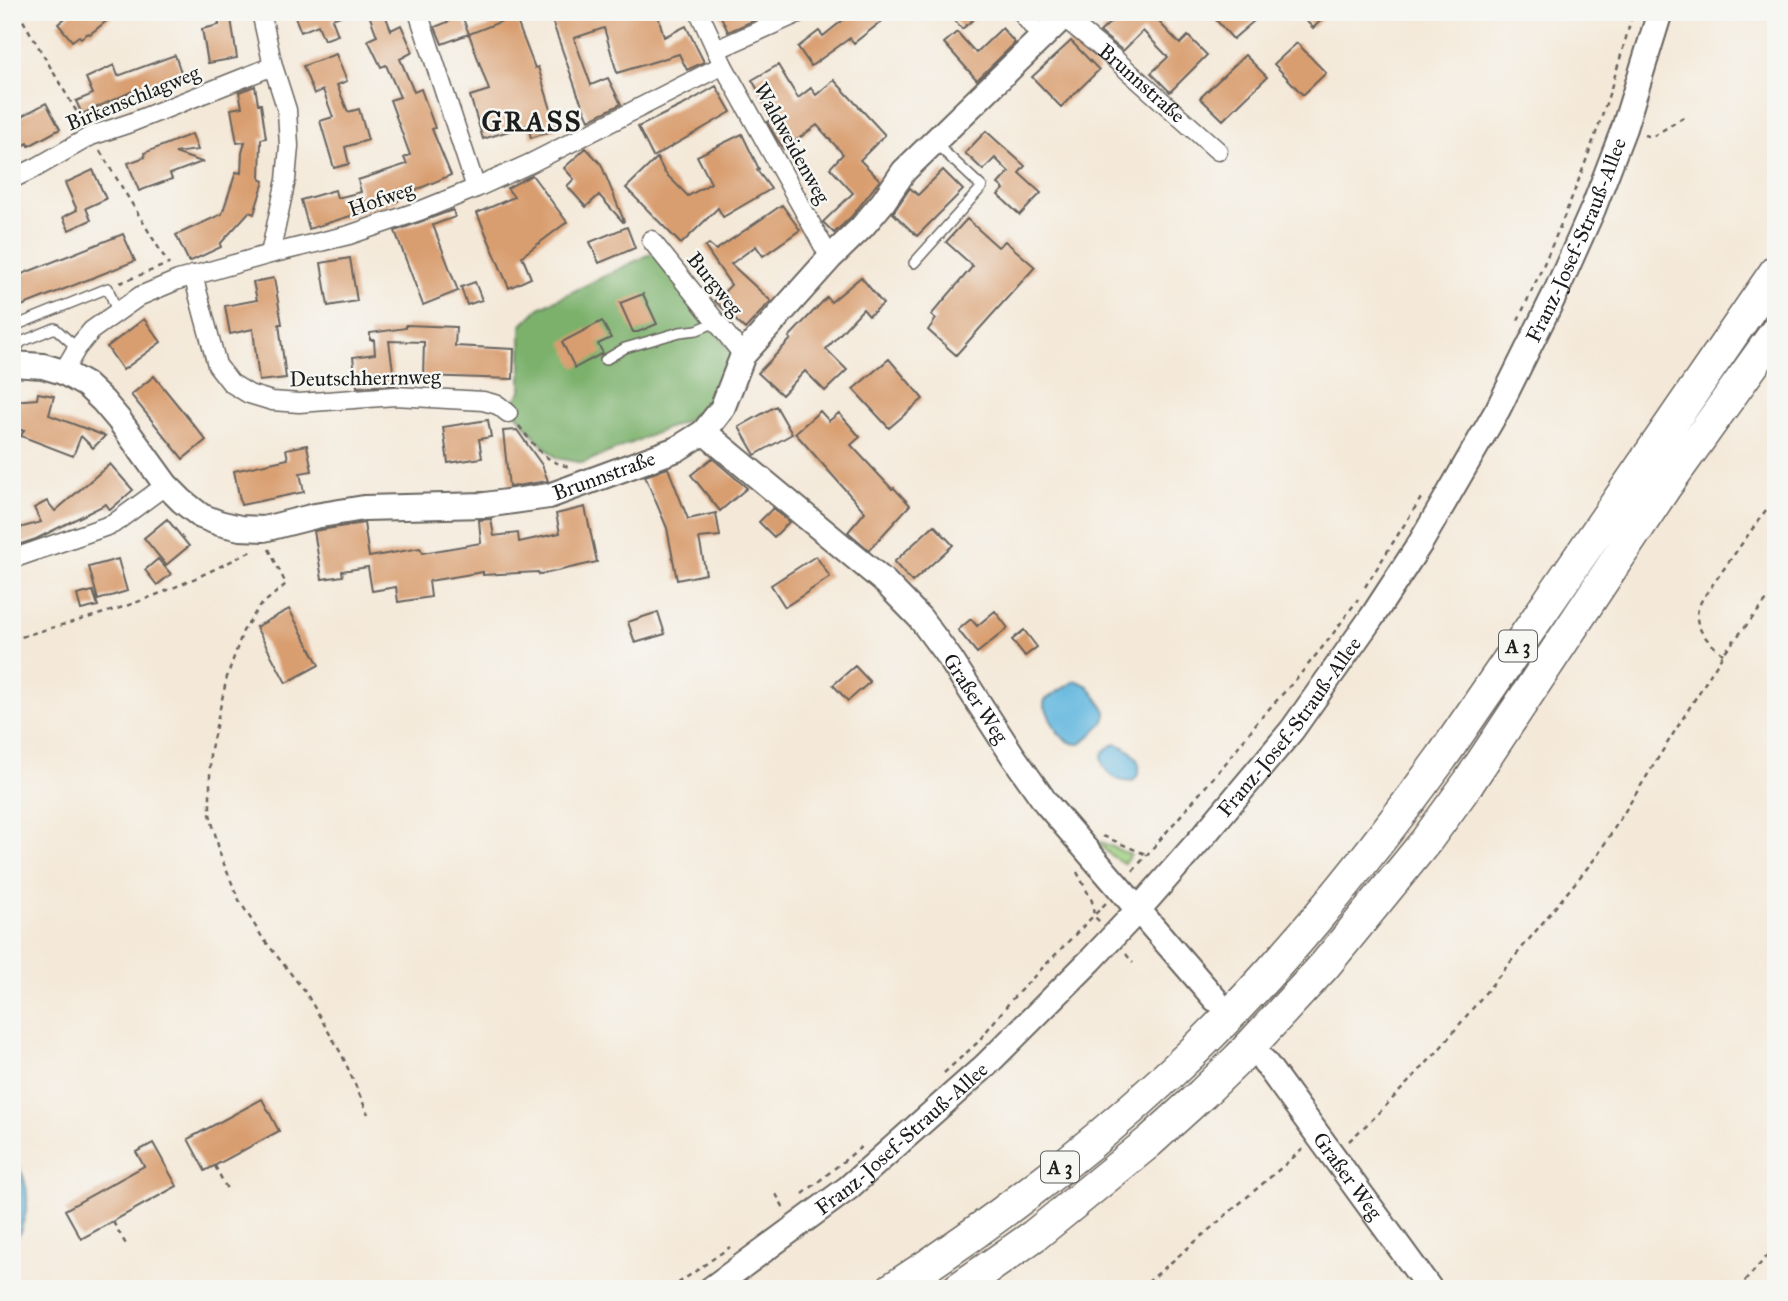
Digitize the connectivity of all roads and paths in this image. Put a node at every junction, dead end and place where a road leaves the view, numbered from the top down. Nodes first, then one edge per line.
1 (261, 12) edge
2 (418, 12) edge
3 (699, 12) edge
4 (801, 12) edge
5 (1021, 12) edge
6 (1633, 12) edge
7 (1660, 12) edge
8 (1066, 14) edge
9 (1041, 37) junction
10 (719, 57) junction
11 (273, 66) junction
12 (1684, 117) dead end
13 (1624, 128) junction
14 (934, 142) junction
15 (1218, 151) dead end
16 (12, 178) edge
17 (476, 188) junction
18 (651, 240) dead end
19 (270, 254) junction
20 (830, 258) junction
21 (914, 263) dead end
22 (168, 264) dead end
23 (1776, 271) edge
24 (194, 275) junction
25 (108, 288) junction
26 (117, 312) junction
27 (716, 322) junction
28 (1515, 326) dead end
29 (12, 327) edge
30 (1776, 332) edge
31 (77, 348) junction
32 (743, 355) junction
33 (12, 356) edge
34 (605, 360) dead end
35 (12, 364) edge
36 (63, 372) junction
37 (508, 413) joint
38 (704, 432) junction
39 (588, 481) junction
40 (166, 485) junction
41 (1426, 490) dead end
42 (1776, 496) edge
43 (265, 536) junction
44 (12, 559) edge
45 (1776, 589) edge
46 (12, 640) edge
47 (1723, 654) junction
48 (1101, 835) dead end
49 (1147, 855) junction
50 (1119, 887) junction
51 (1138, 910) junction
52 (1214, 999) dead end
53 (1264, 1061) dead end
54 (938, 1079) dead end
55 (368, 1114) dead end
56 (862, 1146) dead end
57 (1326, 1146) junction
58 (215, 1166) dead end
59 (228, 1191) dead end
60 (794, 1201) dead end
61 (113, 1222) dead end
62 (735, 1244) dead end
63 (127, 1246) dead end
64 (1776, 1246) edge
65 (670, 1289) edge
66 (711, 1289) edge
67 (892, 1289) edge
68 (958, 1289) edge
69 (1140, 1289) edge
70 (1430, 1289) edge
71 (1738, 1289) edge

1 - 11 street
2 - 17 street
3 - 10 street, Waldweidenweg
4 - 10 street
5 - 9 street
6 - 28 path
7 - 13 street, Franz-Josef-Strauß-Allee
8 - 9 street, Brunnstraße
8 - 15 street, Brunnstraße
9 - 14 street, Brunnstraße
10 - 17 street, Hofweg
10 - 20 street, Waldweidenweg
11 - 16 street, Birkenschlagweg
11 - 19 street
12 - 13 path
13 - 51 street, Franz-Josef-Strauß-Allee
14 - 20 street, Brunnstraße
14 - 21 lane
17 - 19 street, Hofweg
18 - 27 street, Burgweg
19 - 24 street, Hofweg
20 - 32 street, Brunnstraße
22 - 25 path
23 - 67 highway, A 3
24 - 26 street, Hofweg
24 - 37 street, Deutschherrnweg
25 - 26 lane
25 - 29 lane
26 - 31 street, Hofweg
27 - 32 street, Burgweg
27 - 34 lane
30 - 68 highway, A 3
31 - 33 lane
31 - 36 street, Hofweg
32 - 38 street, Brunnstraße
35 - 36 street, Brunnstraße
36 - 40 street, Brunnstraße
37 - 39 path
38 - 39 street, Brunnstraße
38 - 50 street, Graßer Weg
39 - 43 street, Brunnstraße
40 - 43 street, Brunnstraße
40 - 44 street
41 - 49 path
42 - 47 path
43 - 46 path
43 - 55 path
45 - 47 path
47 - 57 path
48 - 49 path
49 - 50 path
50 - 51 street, Graßer Weg
50 - 54 path
51 - 52 street, Graßer Weg
51 - 66 street, Franz-Josef-Strauß-Allee
53 - 57 street, Graßer Weg
56 - 60 path
57 - 69 path
57 - 70 street, Graßer Weg
58 - 59 path
61 - 63 path
62 - 65 path
64 - 71 path

